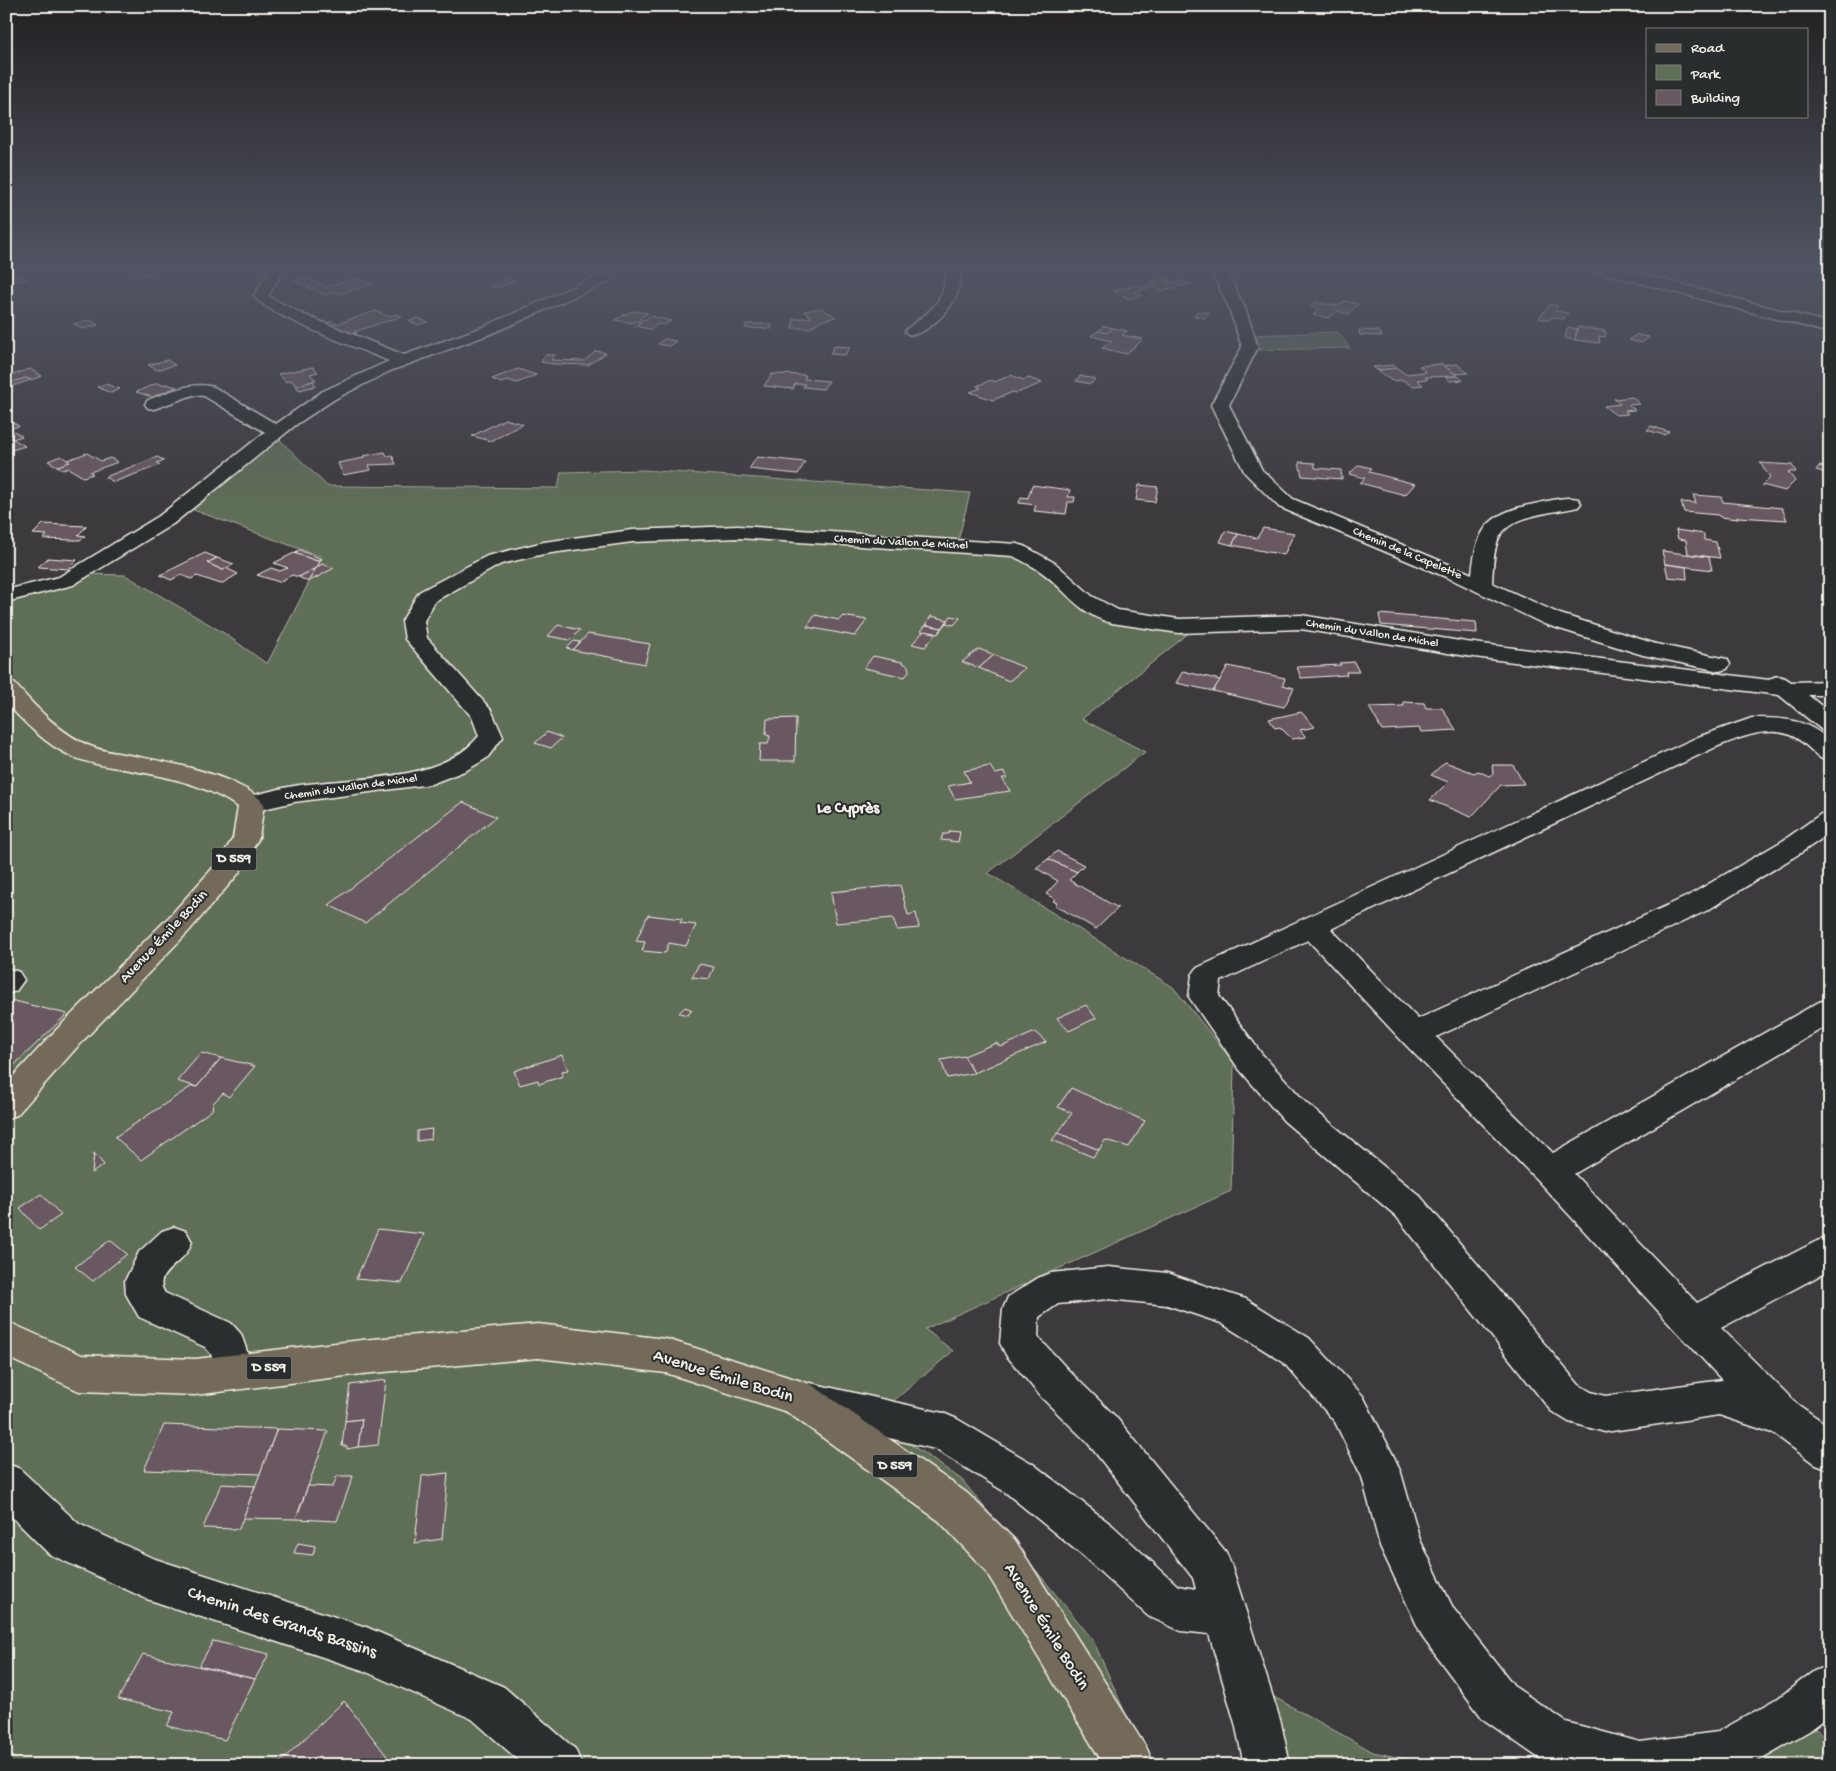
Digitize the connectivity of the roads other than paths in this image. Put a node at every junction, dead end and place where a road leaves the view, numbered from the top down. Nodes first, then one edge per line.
1 (376, 350) edge
2 (435, 350) edge
3 (1249, 350) edge
4 (404, 361) junction
5 (154, 404) dead end
6 (277, 432) junction
7 (1571, 503) dead end
8 (1481, 585) junction
9 (6, 596) edge
10 (6, 688) edge
11 (1785, 688) junction
12 (1830, 688) edge
13 (1820, 732) edge
14 (251, 804) junction
15 (1830, 820) edge
16 (1312, 926) junction
17 (1830, 1010) edge
18 (1414, 1034) junction
19 (6, 1106) edge
20 (1550, 1171) junction
21 (174, 1242) dead end
22 (1830, 1252) edge
23 (1693, 1324) junction
24 (6, 1338) edge
25 (235, 1372) junction
26 (798, 1398) junction
27 (1785, 1418) junction
28 (1830, 1451) edge
29 (6, 1483) edge
30 (1225, 1614) junction
31 (1830, 1687) edge
32 (558, 1765) edge
33 (1131, 1765) edge
34 (1267, 1765) edge

1 - 4 street
2 - 4 street
3 - 8 street, Chemin de la Capelette
4 - 6 street
5 - 6 street
6 - 9 street
7 - 8 street
8 - 11 street, Chemin de la Capelette
10 - 14 main road
11 - 12 street
11 - 13 street, Chemin de la Capelette
11 - 14 street, Chemin du Vallon de Michel
13 - 16 street
14 - 19 main road, Avenue Émile Bodin / D 559
15 - 18 street
16 - 18 street
16 - 27 street
17 - 20 street
18 - 20 street
20 - 23 street
21 - 25 street
22 - 23 street
23 - 27 street
24 - 25 main road, Avenue Émile Bodin / D 559
25 - 26 main road, Avenue Émile Bodin / D 559
26 - 30 street
26 - 33 main road, Avenue Émile Bodin / D 559
27 - 28 street
29 - 32 street, Chemin des Grands Bassins
30 - 31 street
30 - 34 street

